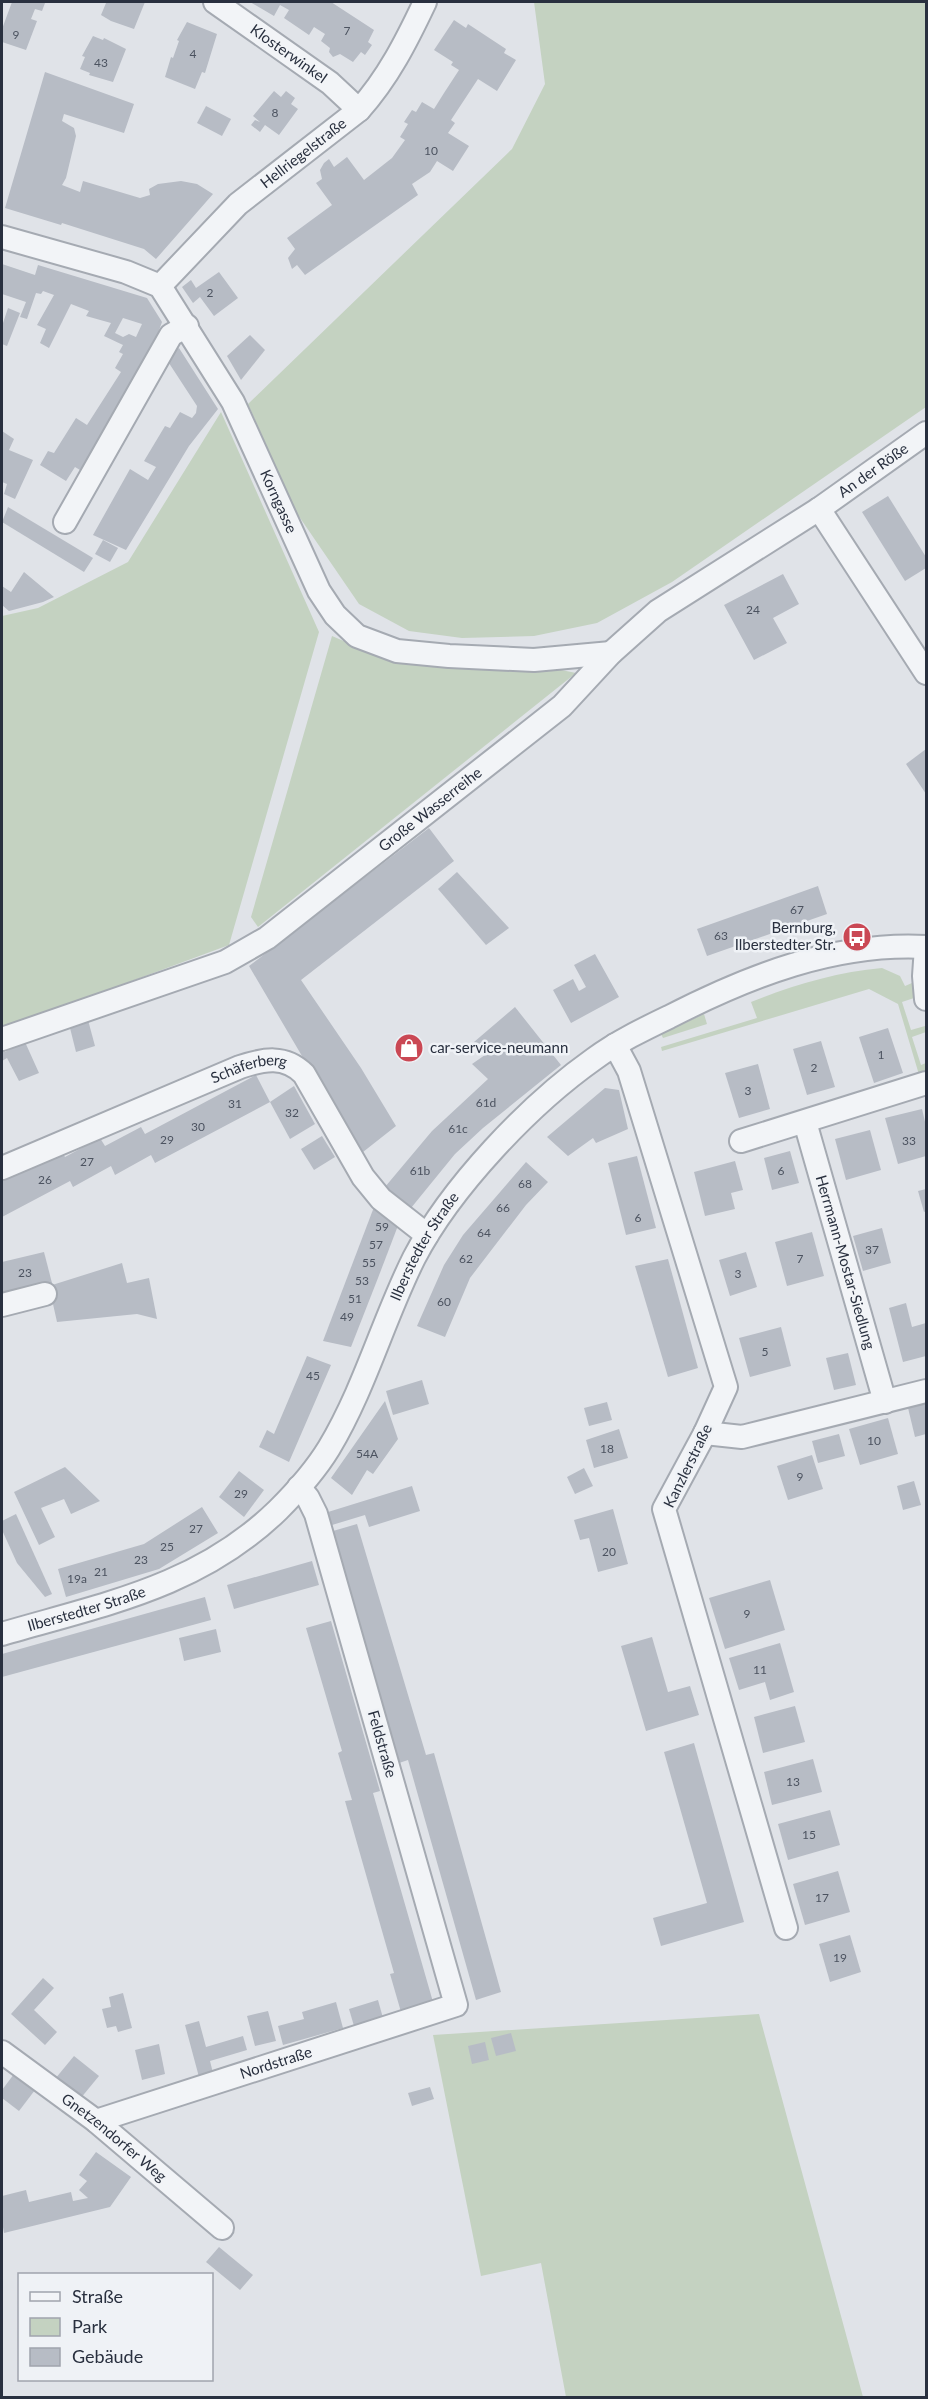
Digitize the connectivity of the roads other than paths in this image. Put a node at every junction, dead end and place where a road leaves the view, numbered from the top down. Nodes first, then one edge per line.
1 (215, 2) edge
2 (425, 2) edge
3 (359, 110) junction
4 (2, 237) edge
5 (160, 286) junction
6 (187, 326) junction
7 (927, 433) edge
8 (819, 509) junction
9 (65, 522) dead end
10 (611, 653) junction
11 (927, 673) edge
12 (926, 947) edge
13 (927, 999) edge
14 (2, 1039) edge
15 (615, 1045) junction
16 (927, 1083) edge
17 (805, 1122) junction
18 (741, 1141) dead end
19 (2, 1168) edge
20 (428, 1235) junction
21 (45, 1294) dead end
22 (2, 1305) edge
23 (927, 1391) edge
24 (885, 1402) junction
25 (705, 1433) junction
26 (299, 1487) junction
27 (2, 1634) edge
28 (786, 1928) dead end
29 (456, 2005) joint
30 (2, 2052) edge
31 (96, 2121) junction
32 (222, 2228) dead end

1 - 3 street, Klosterwinkel
2 - 3 street, Hellriegelstraße
3 - 5 street, Hellriegelstraße
4 - 5 street
5 - 6 street, Korngasse
6 - 9 street
6 - 10 street, Korngasse
7 - 8 street, An der Röße
8 - 10 street, Große Wasserreihe
8 - 11 street
10 - 14 street, Große Wasserreihe
12 - 13 street
12 - 15 street, Ilberstedter Straße
15 - 20 street, Ilberstedter Straße
15 - 25 street, Kanzlerstraße
16 - 17 street
17 - 18 street
17 - 24 street, Herrmann-Mostar-Siedlung
19 - 20 street, Schäferberg
20 - 26 street, Ilberstedter Straße
21 - 22 street
23 - 24 street
24 - 25 street
25 - 28 street, Kanzlerstraße
26 - 27 street, Ilberstedter Straße
26 - 29 street, Feldstraße
29 - 31 street, Nordstraße
30 - 31 street, Gnetzendorfer Weg
31 - 32 street, Gnetzendorfer Weg

